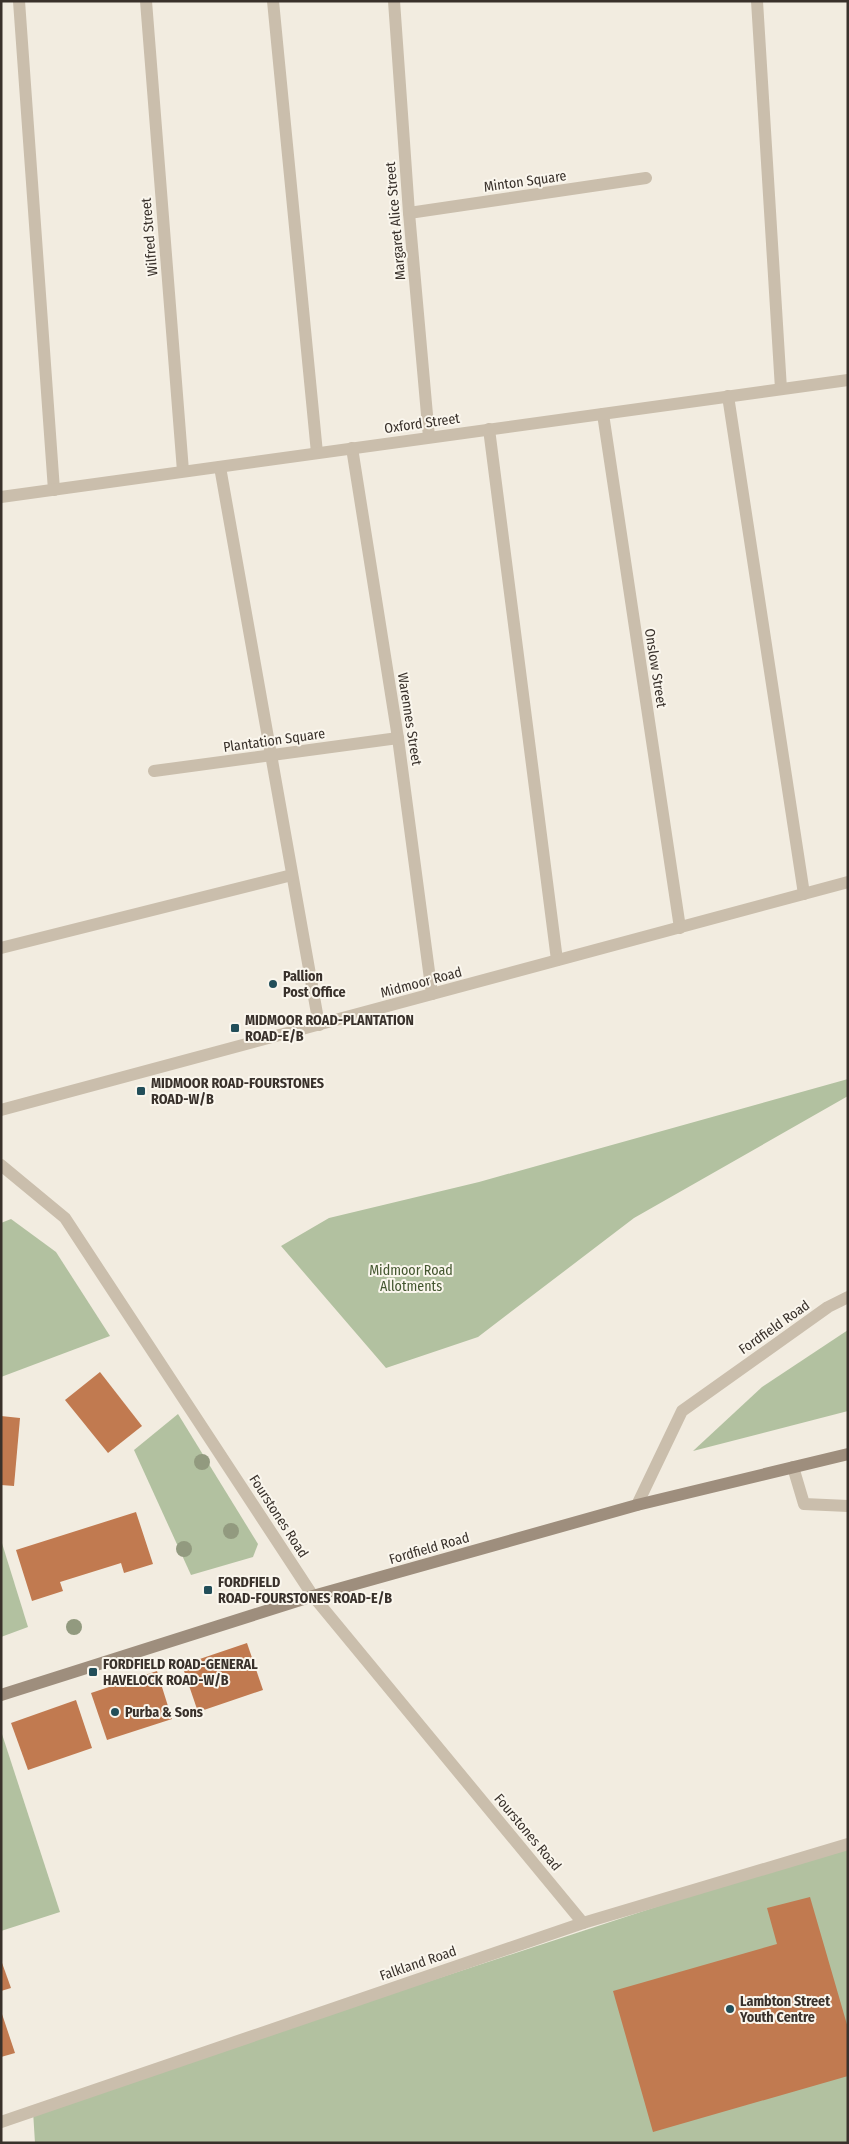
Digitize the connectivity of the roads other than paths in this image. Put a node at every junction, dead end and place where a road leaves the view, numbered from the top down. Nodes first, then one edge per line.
1 (19, 1) edge
2 (146, 1) edge
3 (273, 1) edge
4 (394, 1) edge
5 (757, 1) edge
6 (646, 178) dead end
7 (409, 213) junction
8 (848, 380) edge
9 (781, 388) junction
10 (728, 396) junction
11 (603, 414) junction
12 (489, 429) junction
13 (429, 438) junction
14 (352, 448) junction
15 (317, 453) junction
16 (220, 467) junction
17 (183, 471) junction
18 (54, 490) junction
19 (1, 497) edge
20 (398, 738) junction
21 (271, 756) junction
22 (154, 771) dead end
23 (292, 875) junction
24 (848, 882) edge
25 (804, 894) junction
26 (680, 928) junction
27 (1, 948) edge
28 (557, 960) junction
29 (432, 994) junction
30 (318, 1024) junction
31 (1, 1110) edge
32 (1, 1165) edge
33 (848, 1297) edge
34 (848, 1454) edge
35 (793, 1467) junction
36 (637, 1505) junction
37 (848, 1506) edge
38 (314, 1596) junction
39 (1, 1695) edge
40 (848, 1844) edge
41 (584, 1923) junction
42 (1, 2122) edge

1 - 18 street
2 - 17 street, Wilfred Street
3 - 15 street
4 - 7 street, Margaret Alice Street
5 - 9 street
6 - 7 street, Minton Square
7 - 13 street, Margaret Alice Street
8 - 9 street, Oxford Street
9 - 10 street, Oxford Street
10 - 11 street, Oxford Street
10 - 25 street
11 - 12 street, Oxford Street
11 - 26 street, Onslow Street
12 - 13 street, Oxford Street
12 - 28 street
13 - 14 street, Oxford Street
14 - 15 street, Oxford Street
14 - 20 street, Warennes Street
15 - 16 street, Oxford Street
16 - 17 street, Oxford Street
16 - 21 street
17 - 18 street, Oxford Street
18 - 19 street, Oxford Street
20 - 21 street, Plantation Square
20 - 29 street, Warennes Street
21 - 22 street, Plantation Square
21 - 23 street
23 - 27 street
23 - 30 street
24 - 25 street, Midmoor Road
25 - 26 street, Midmoor Road
26 - 28 street, Midmoor Road
28 - 29 street, Midmoor Road
29 - 30 street, Midmoor Road
30 - 31 street, Midmoor Road
32 - 38 street, Fourstones Road
33 - 36 street, Fordfield Road
34 - 35 street, Fordfield Road
35 - 36 street, Fordfield Road
35 - 37 street
36 - 38 street, Fordfield Road
38 - 39 street, Fordfield Road
38 - 41 street, Fourstones Road
40 - 41 street, Falkland Road
41 - 42 street, Falkland Road

